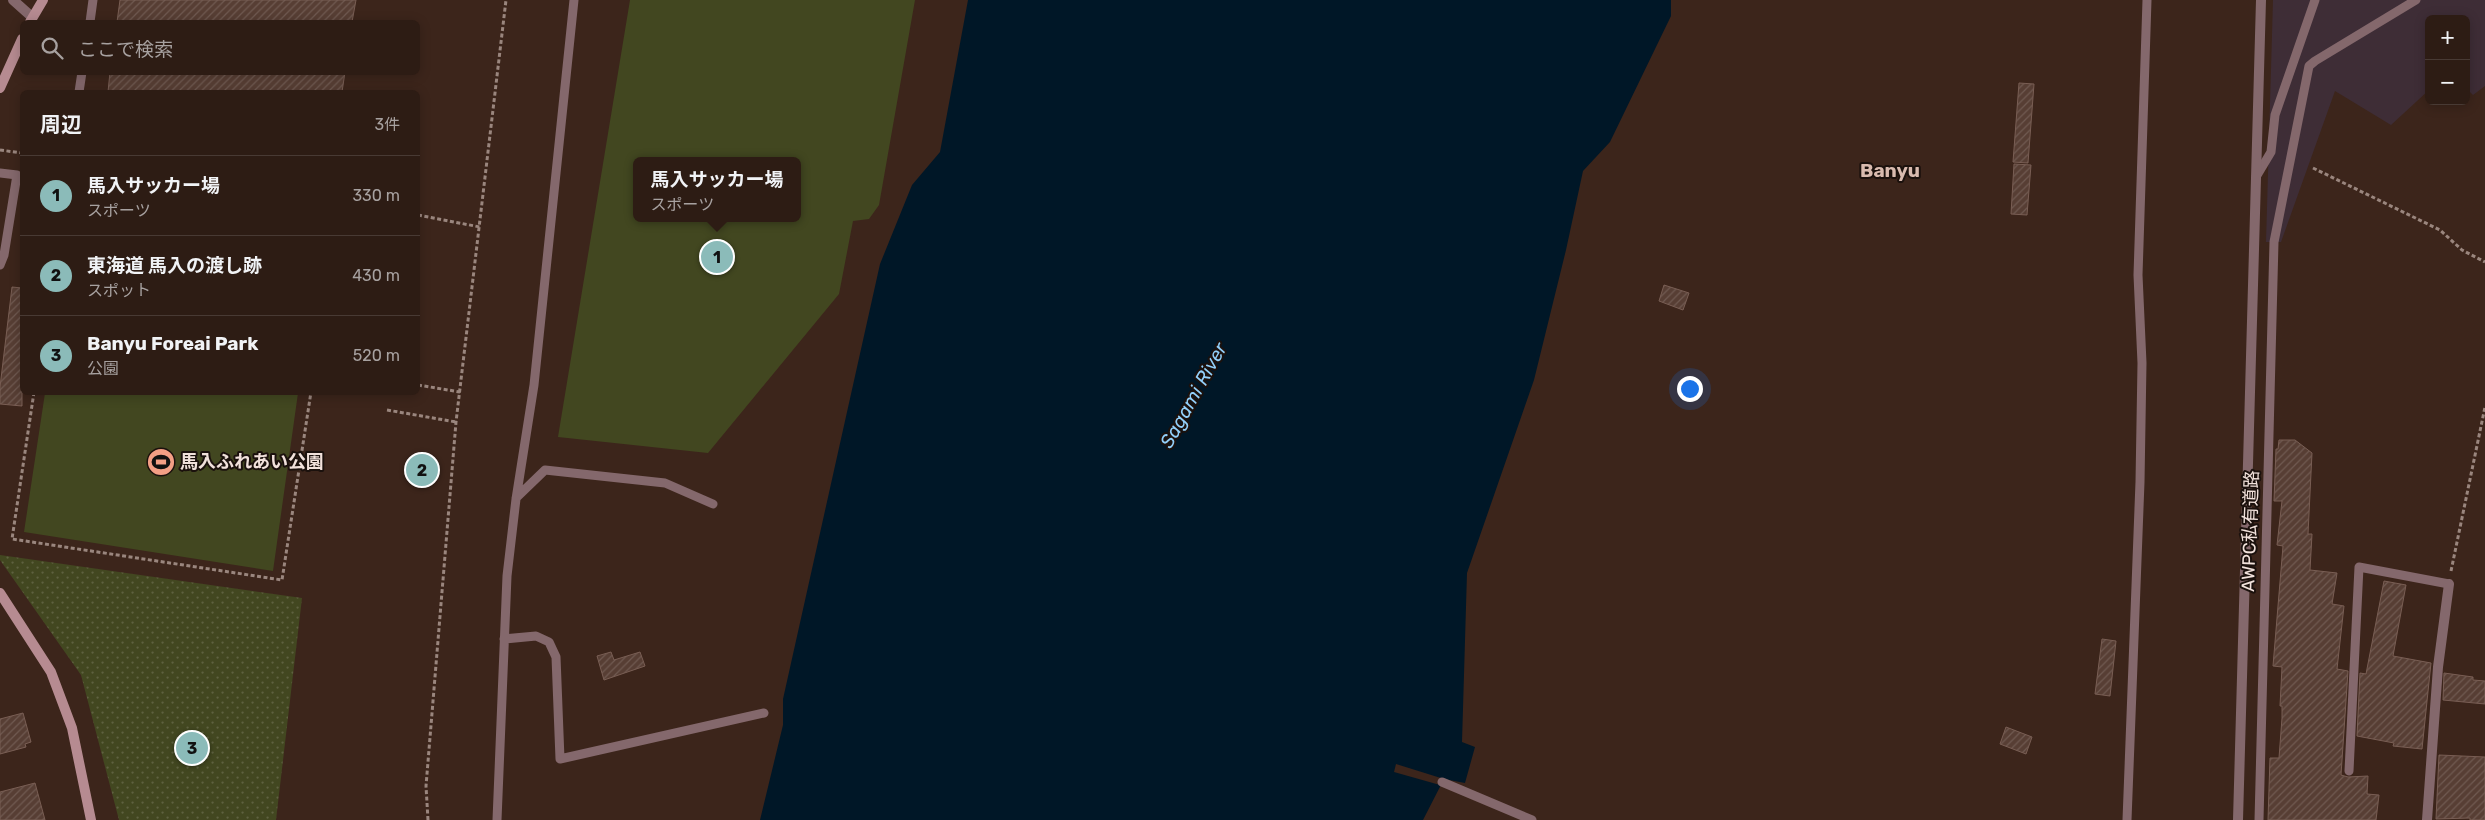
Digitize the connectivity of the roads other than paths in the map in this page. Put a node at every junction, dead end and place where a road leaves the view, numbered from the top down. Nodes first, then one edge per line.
1 (13, 0) edge
2 (43, 0) edge
3 (93, 0) edge
4 (574, 0) edge
5 (2147, 0) edge
6 (2261, 0) edge
7 (2316, 0) edge
8 (2416, 0) edge
9 (31, 20) edge
10 (90, 20) edge
11 (20, 43) edge
12 (2295, 61) junction
13 (2309, 66) junction
14 (82, 75) edge
15 (0, 88) edge
16 (79, 90) edge
17 (0, 173) edge
18 (2256, 177) junction
19 (0, 265) edge
20 (516, 499) junction
21 (713, 504) dead end
22 (2448, 584) joint
23 (0, 593) edge
24 (504, 639) junction
25 (764, 713) dead end
26 (2349, 770) dead end
27 (1442, 782) dead end
28 (1509, 810) junction
29 (91, 820) edge
30 (497, 820) edge
31 (1506, 820) edge
32 (1532, 820) edge
33 (2127, 820) edge
34 (2238, 820) edge
35 (2259, 820) edge
36 (2427, 820) edge

1 - 9 street
2 - 9 street
3 - 10 lane
4 - 20 lane
5 - 33 lane
6 - 18 street
7 - 12 lane
8 - 13 lane
11 - 15 street
12 - 13 lane
12 - 18 lane
13 - 35 lane, AWPC私有道路
14 - 16 lane
17 - 19 lane
18 - 34 street
20 - 21 lane
20 - 24 lane
22 - 26 lane
22 - 36 street
23 - 29 street
24 - 25 lane
24 - 30 lane
27 - 28 lane
28 - 31 lane
28 - 32 lane

